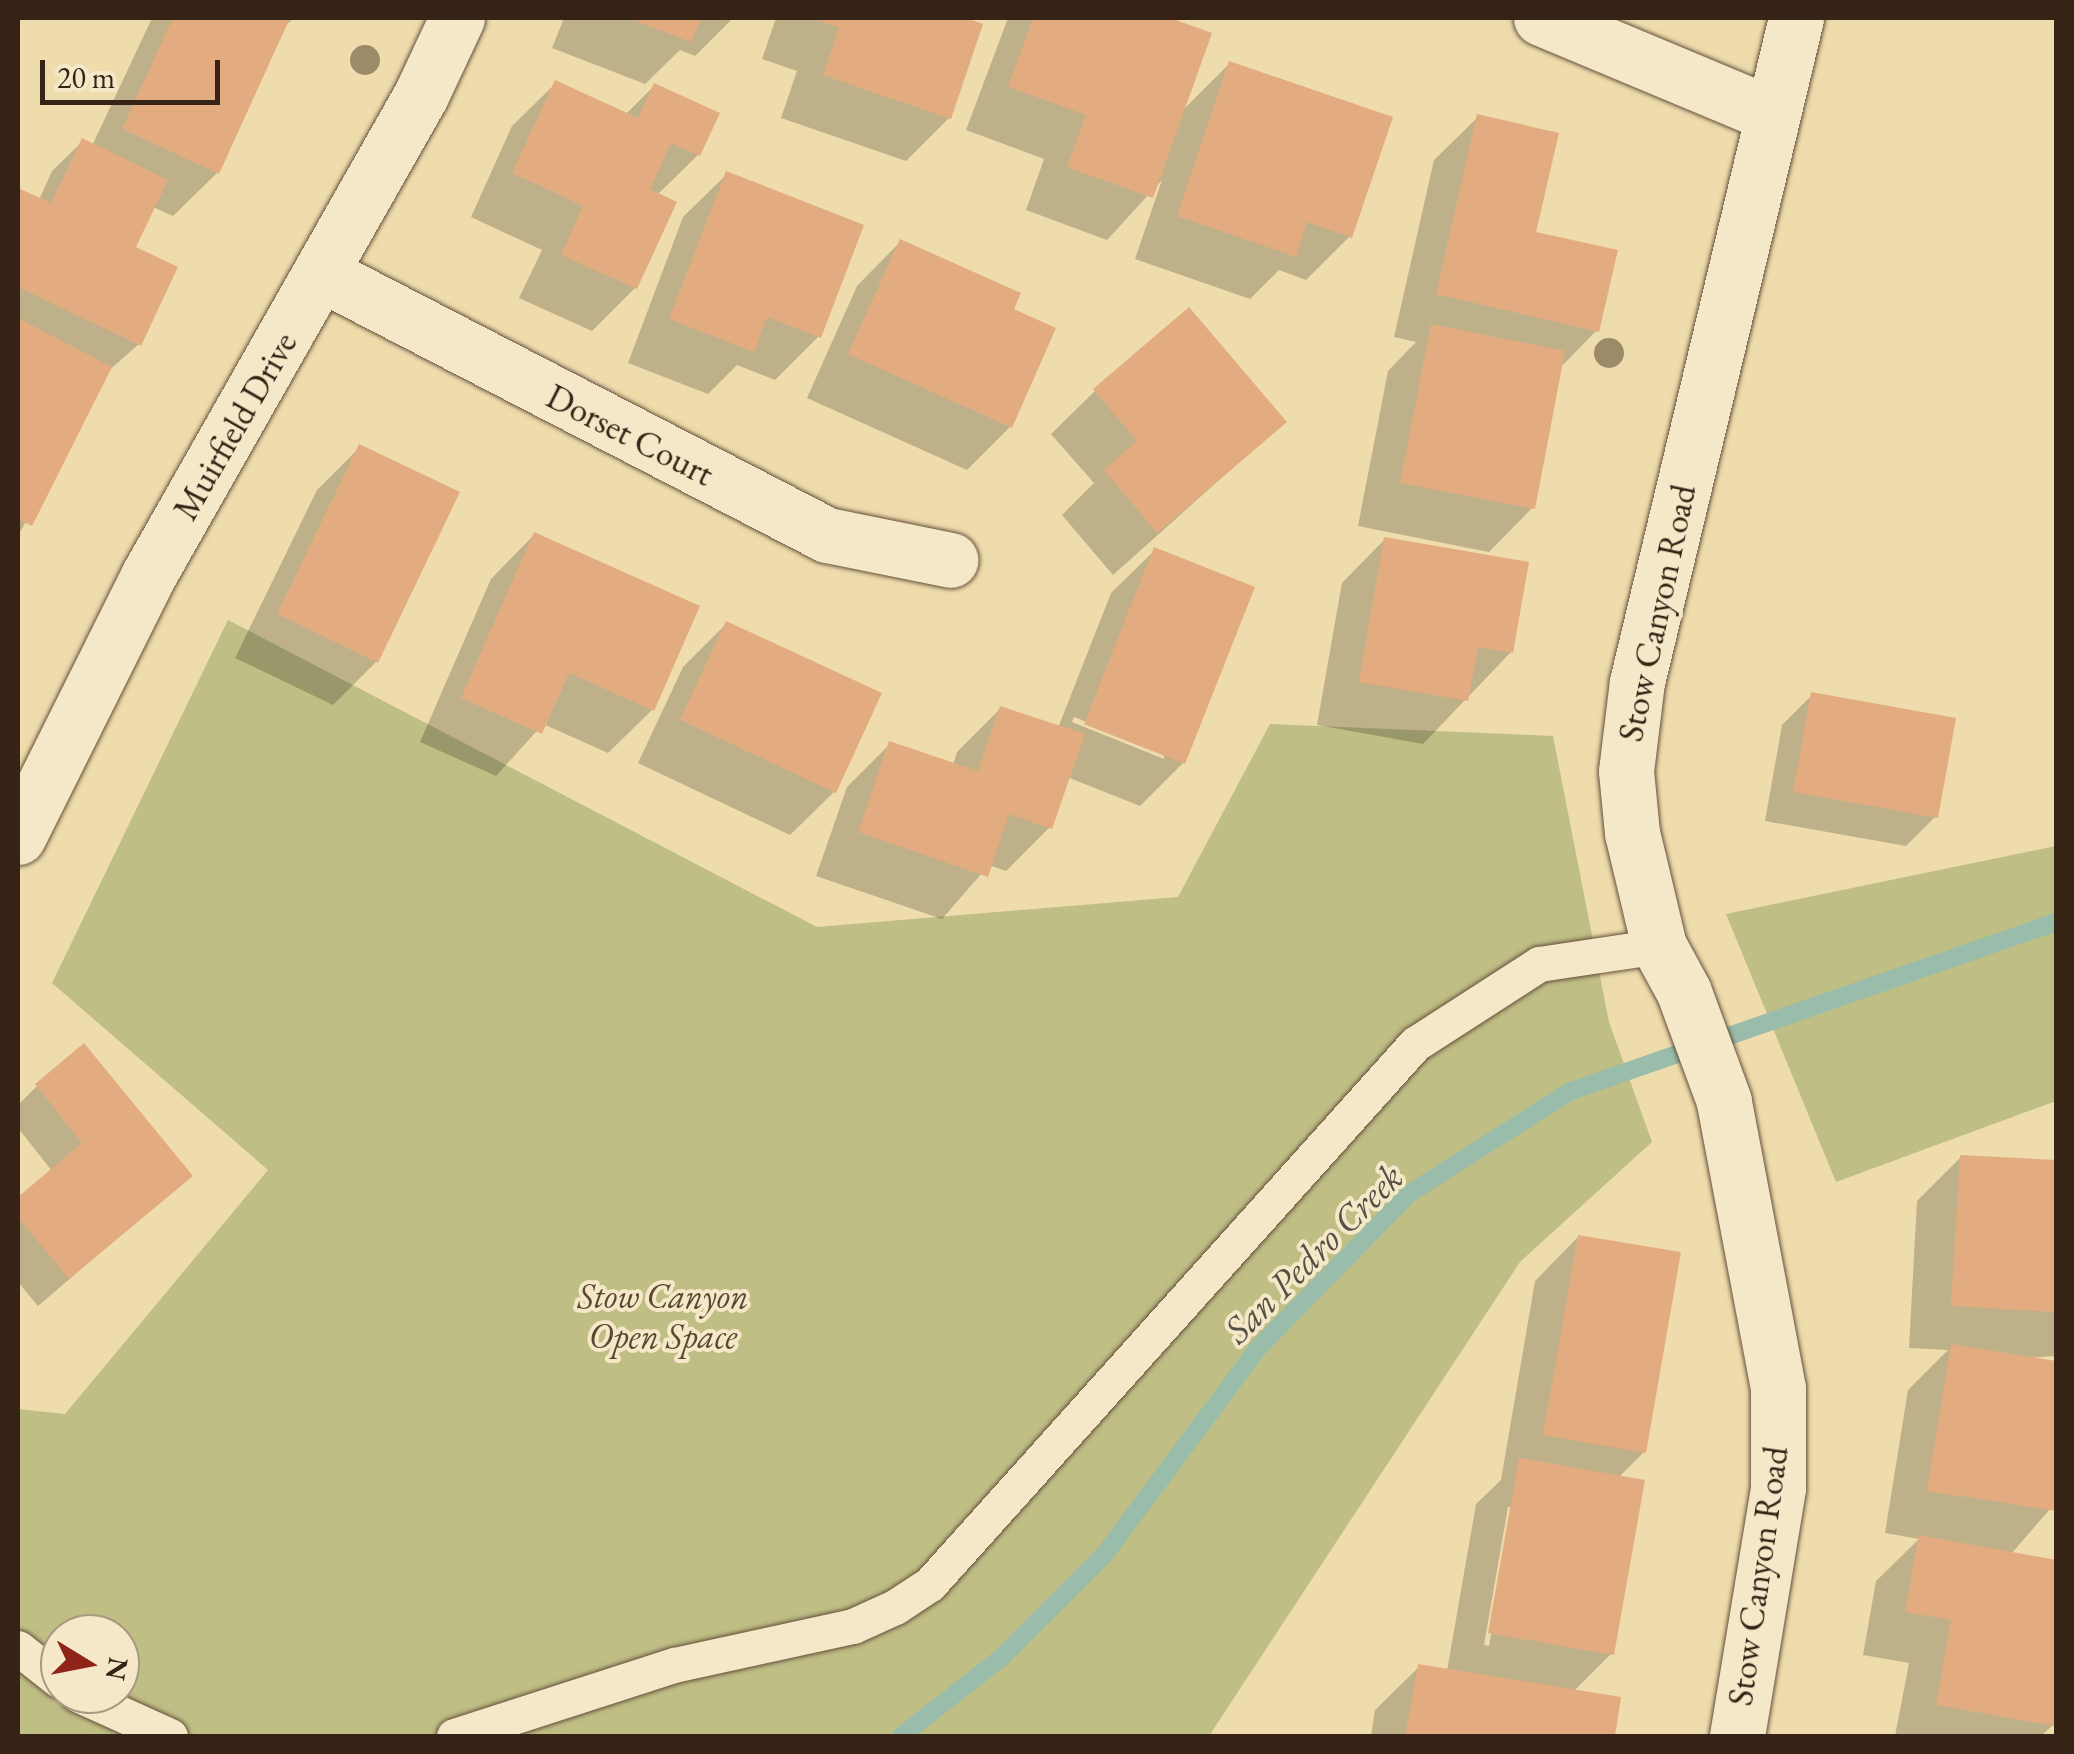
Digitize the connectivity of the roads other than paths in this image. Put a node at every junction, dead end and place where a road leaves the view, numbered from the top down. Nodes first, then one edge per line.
1 (458, 18) edge
2 (1541, 18) edge
3 (1796, 18) edge
4 (1771, 114) junction
5 (322, 274) junction
6 (950, 560) dead end
7 (18, 837) edge
8 (1672, 969) junction
9 (18, 1648) edge
10 (40, 1665) edge
11 (121, 1714) edge
12 (170, 1736) edge
13 (454, 1736) edge
14 (1737, 1736) edge

1 - 5 street, Muirfield Drive
2 - 4 street
3 - 4 street, Stow Canyon Road
4 - 8 street, Stow Canyon Road
5 - 6 street, Dorset Court
5 - 7 street, Muirfield Drive
8 - 13 lane
8 - 14 street, Stow Canyon Road
9 - 10 lane
11 - 12 lane

